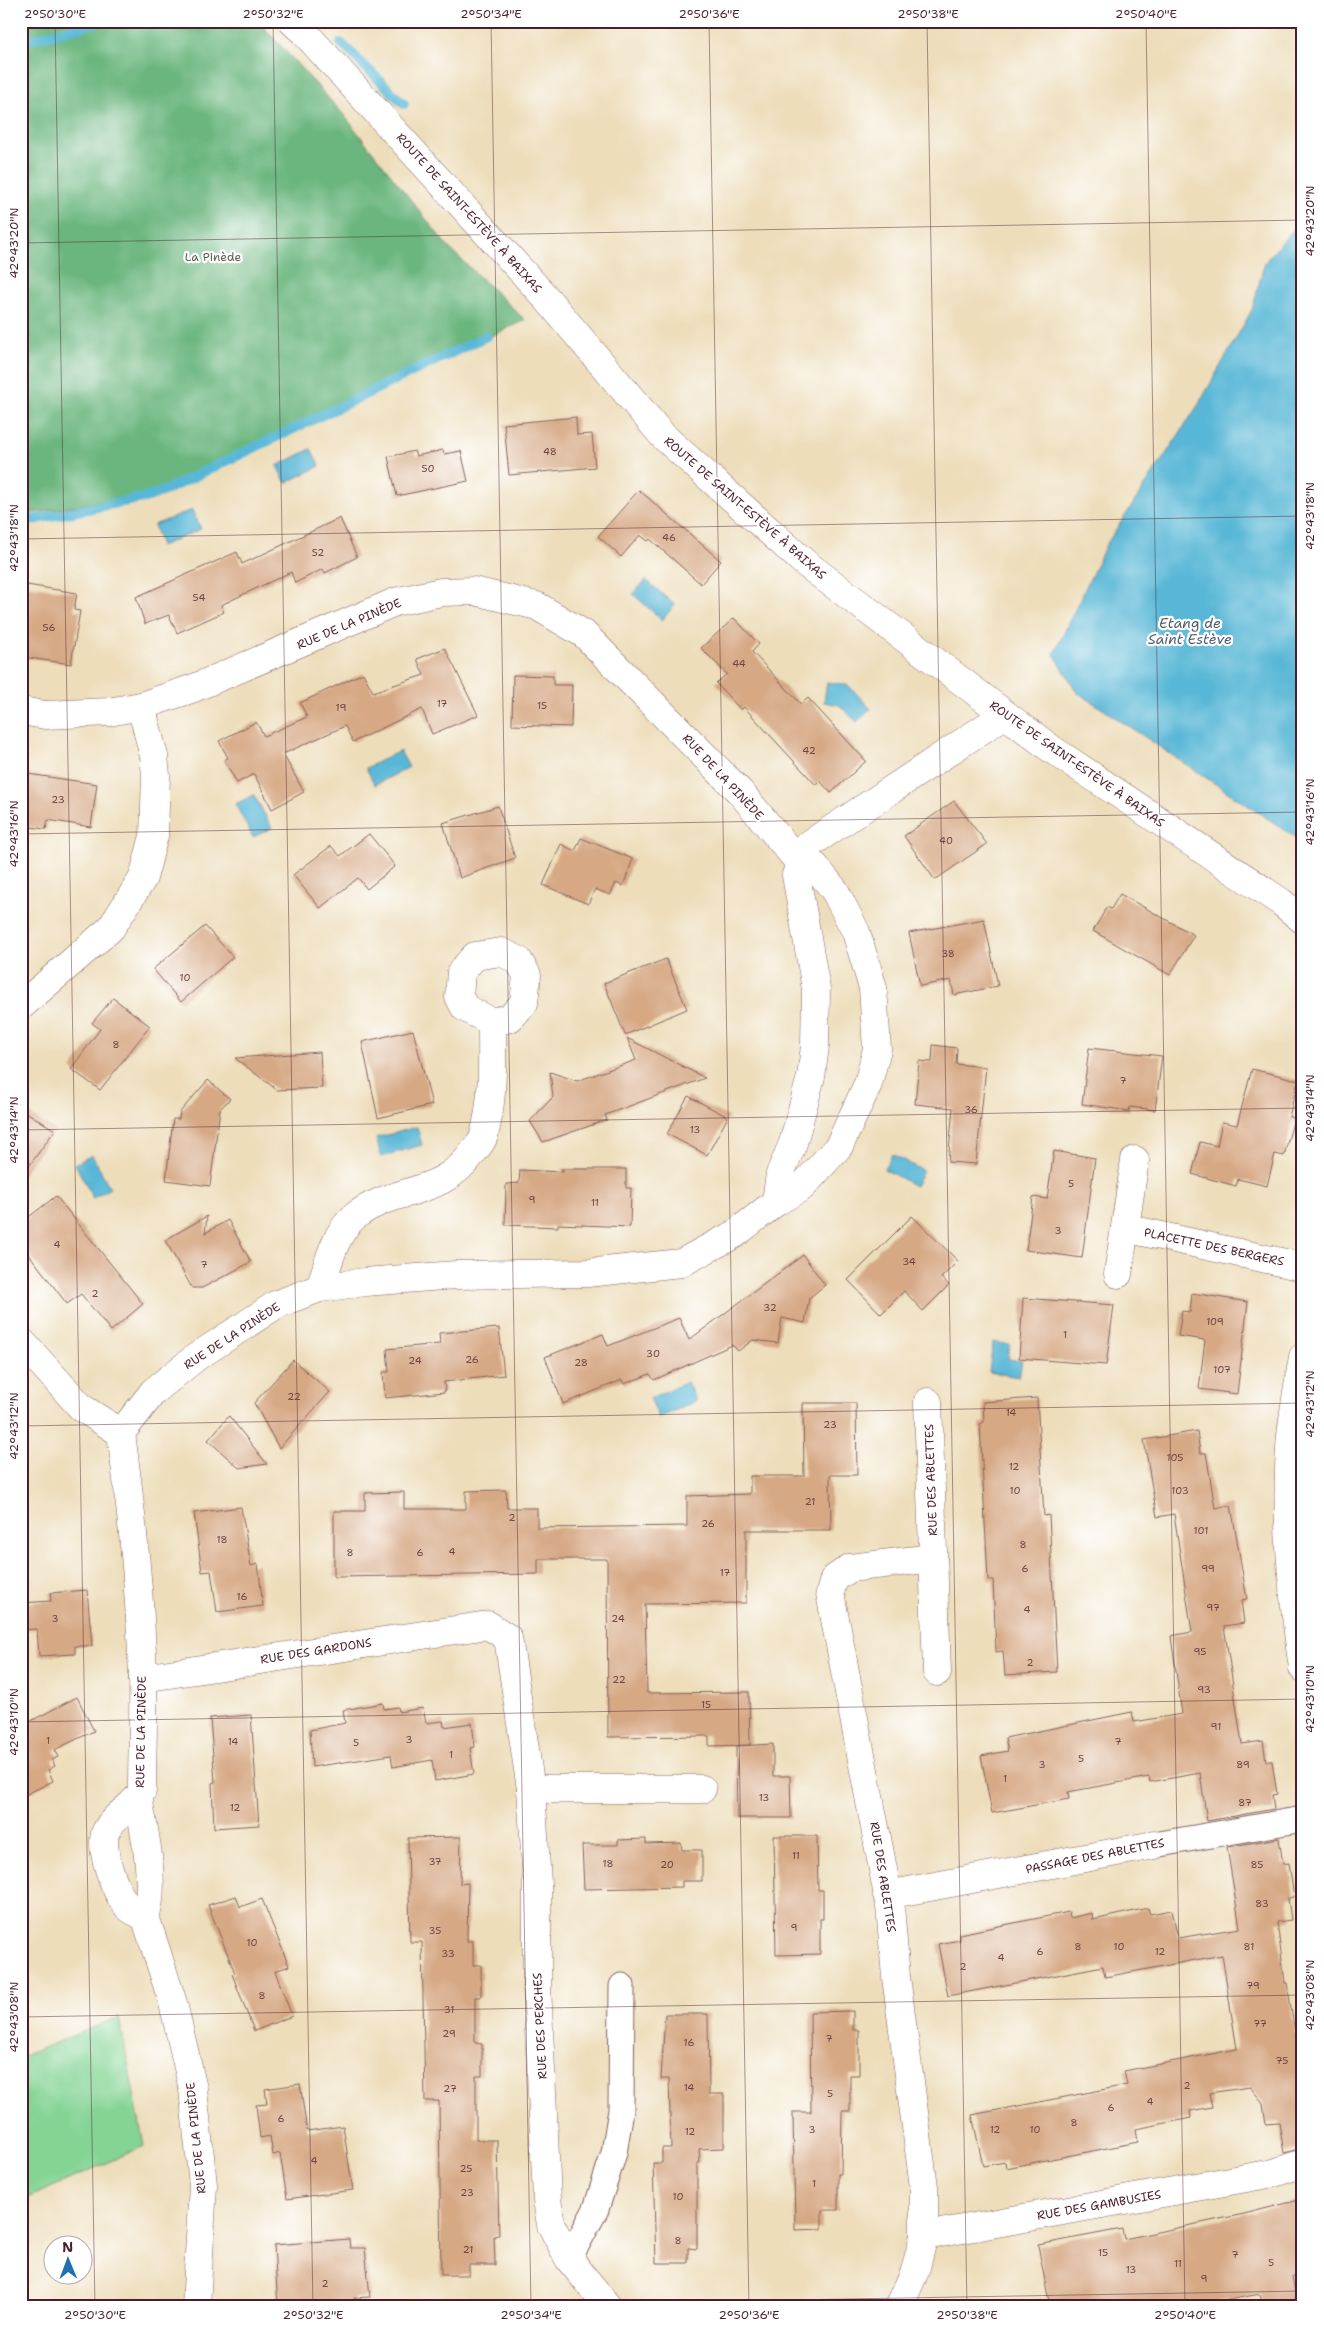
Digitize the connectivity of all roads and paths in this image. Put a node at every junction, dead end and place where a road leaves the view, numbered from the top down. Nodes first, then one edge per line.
1 (292, 21) edge
2 (141, 706) junction
3 (21, 711) edge
4 (1004, 715) junction
5 (797, 858) junction
6 (1292, 906) edge
7 (1303, 920) edge
8 (21, 1006) edge
9 (492, 1022) dead end
10 (1135, 1160) dead end
11 (776, 1202) junction
12 (1125, 1228) junction
13 (1303, 1266) edge
14 (1118, 1274) dead end
15 (320, 1288) junction
16 (21, 1341) edge
17 (1303, 1357) edge
18 (928, 1402) dead end
19 (121, 1433) junction
20 (1296, 1447) edge
21 (933, 1558) junction
22 (488, 1625) joint
23 (1303, 1668) edge
24 (938, 1672) dead end
25 (143, 1678) junction
26 (531, 1789) junction
27 (702, 1789) dead end
28 (138, 1798) junction
29 (1303, 1819) edge
30 (1154, 1845) joint
31 (887, 1895) junction
32 (145, 1916) junction
33 (622, 1986) dead end
34 (1303, 2162) edge
35 (1274, 2173) junction
36 (1303, 2174) edge
37 (924, 2236) junction
38 (568, 2258) junction
39 (196, 2307) edge
40 (608, 2307) edge
41 (900, 2307) edge

1 - 4 street, ROUTE DE SAINT-ESTÈVE À BAIXAS
2 - 3 street, RUE DE LA PINÈDE
2 - 5 street, RUE DE LA PINÈDE
2 - 8 street
4 - 5 street
4 - 6 street, ROUTE DE SAINT-ESTÈVE À BAIXAS
5 - 11 street
5 - 11 street, RUE DE LA PINÈDE
6 - 7 street, ROUTE DE SAINT-ESTÈVE À BAIXAS
9 - 15 street
10 - 12 street
11 - 15 street, RUE DE LA PINÈDE
12 - 13 street, PLACETTE DES BERGERS
12 - 14 street
15 - 19 street, RUE DE LA PINÈDE
16 - 19 street
17 - 20 street
18 - 21 street, RUE DES ABLETTES
19 - 25 street, RUE DE LA PINÈDE
20 - 23 street
21 - 24 street, RUE DES ABLETTES
21 - 31 street, RUE DES ABLETTES
22 - 25 street, RUE DES GARDONS
22 - 26 street, RUE DES PERCHES
25 - 28 street, RUE DE LA PINÈDE
26 - 27 street
26 - 38 street, RUE DES PERCHES
28 - 32 street, RUE DE LA PINÈDE
28 - 32 street, RUE DE LA PINÈDE
29 - 30 street, PASSAGE DES ABLETTES
30 - 31 street, PASSAGE DES ABLETTES
31 - 37 street, RUE DES ABLETTES
32 - 39 street, RUE DE LA PINÈDE
33 - 38 street
34 - 35 street, RUE DES GAMBUSIES
35 - 36 street, RUE DES GAMBUSIES
35 - 37 street, RUE DES GAMBUSIES
37 - 41 street, RUE DES ABLETTES
38 - 40 street, RUE DES PERCHES

